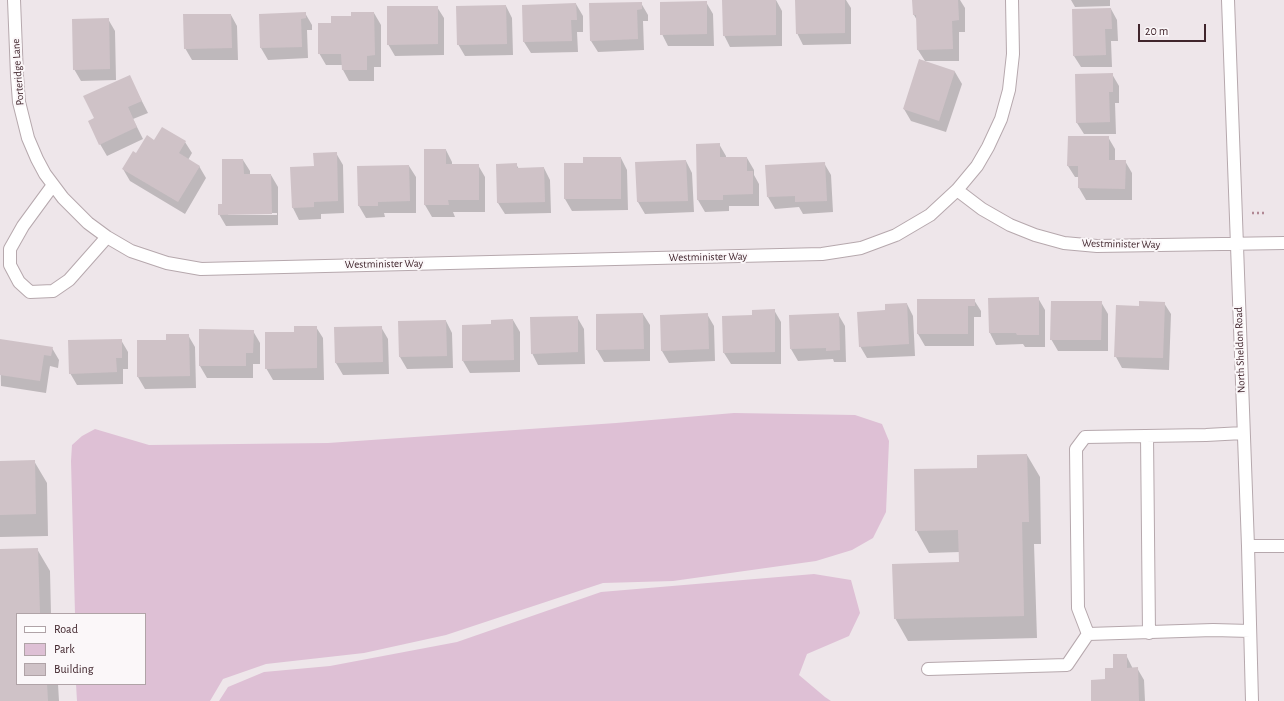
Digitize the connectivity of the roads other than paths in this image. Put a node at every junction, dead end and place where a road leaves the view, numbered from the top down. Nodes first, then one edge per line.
1 (14, 0) edge
2 (1012, 0) edge
3 (1228, 0) edge
4 (53, 185) junction
5 (957, 190) junction
6 (88, 223) joint
7 (107, 237) junction
8 (1284, 243) edge
9 (1237, 244) junction
10 (1244, 433) junction
11 (1147, 436) junction
12 (1248, 546) junction
13 (1284, 546) edge
14 (1250, 631) junction
15 (1149, 633) junction
16 (1088, 634) junction
17 (928, 669) dead end
18 (1252, 701) edge

1 - 4 street, Porteridge Lane
2 - 5 street
3 - 9 street, North Sheldon Road
4 - 6 street, Porteridge Lane
4 - 7 street
5 - 7 street, Westminister Way
5 - 9 street, Westminister Way
6 - 7 street, Westminister Way
8 - 9 street, Westminister Way
9 - 10 street, North Sheldon Road
10 - 11 street
10 - 12 street, North Sheldon Road
11 - 15 street
11 - 16 street
12 - 13 street
12 - 14 street, North Sheldon Road
14 - 15 street
14 - 18 street, North Sheldon Road
15 - 16 street
16 - 17 street

